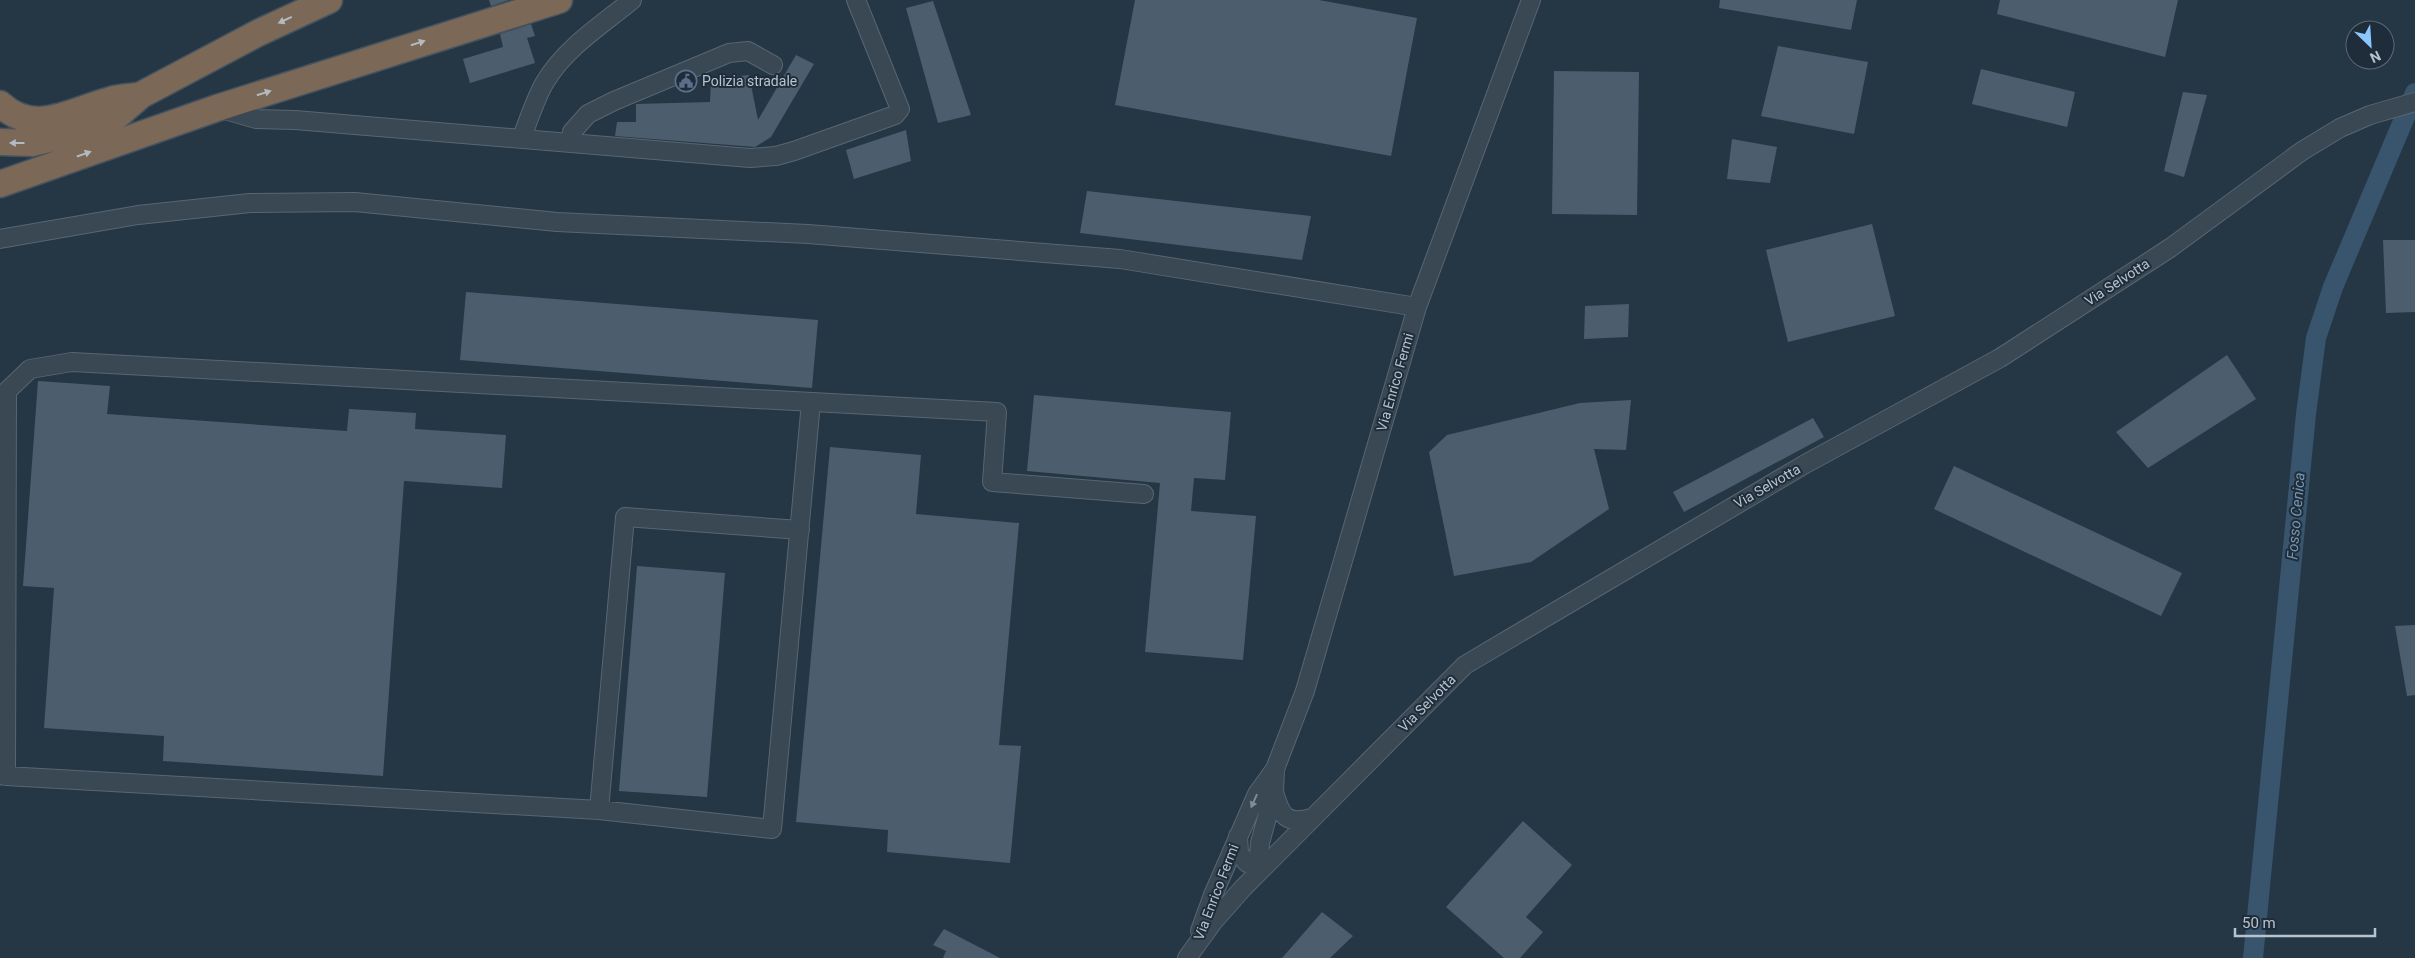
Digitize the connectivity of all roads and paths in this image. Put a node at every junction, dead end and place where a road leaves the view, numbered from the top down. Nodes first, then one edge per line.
1 (329, 0) edge
2 (559, 0) edge
3 (632, 0) edge
4 (856, 0) edge
5 (1531, 0) edge
6 (773, 65) dead end
7 (141, 95) junction
8 (2415, 102) edge
9 (0, 104) edge
10 (217, 108) junction
11 (521, 138) junction
12 (0, 142) edge
13 (570, 143) junction
14 (38, 170) junction
15 (0, 175) edge
16 (0, 184) edge
17 (0, 239) edge
18 (1417, 307) junction
19 (811, 402) junction
20 (1144, 494) dead end
21 (800, 530) junction
22 (1275, 769) junction
23 (3, 776) edge
24 (1274, 792) junction
25 (599, 810) junction
26 (1312, 818) junction
27 (1238, 836) junction
28 (1266, 865) junction
29 (1191, 953) edge

1 -> 7 highway
10 -> 2 highway
3 - 11 street
4 - 13 street
5 - 18 street, Via Enrico Fermi
6 - 13 street
7 - 9 highway
7 -> 12 highway
8 - 26 street, Via Selvotta
10 - 11 street
14 -> 10 highway
11 - 13 street
14 - 15 highway
14 - 16 highway
17 - 18 street
18 - 22 street, Via Enrico Fermi
19 - 20 street
19 - 21 street
19 - 23 street
21 - 25 street
21 - 25 street
22 - 24 street, Via Enrico Fermi
22 -> 27 street, Via Enrico Fermi
23 - 25 street
24 - 26 street, Via Enrico Fermi
24 - 28 street, Via Enrico Fermi
26 - 28 street, Via Selvotta
27 - 28 street, Via Enrico Fermi
27 - 29 street, Via Enrico Fermi
28 - 29 street, Via Selvotta

